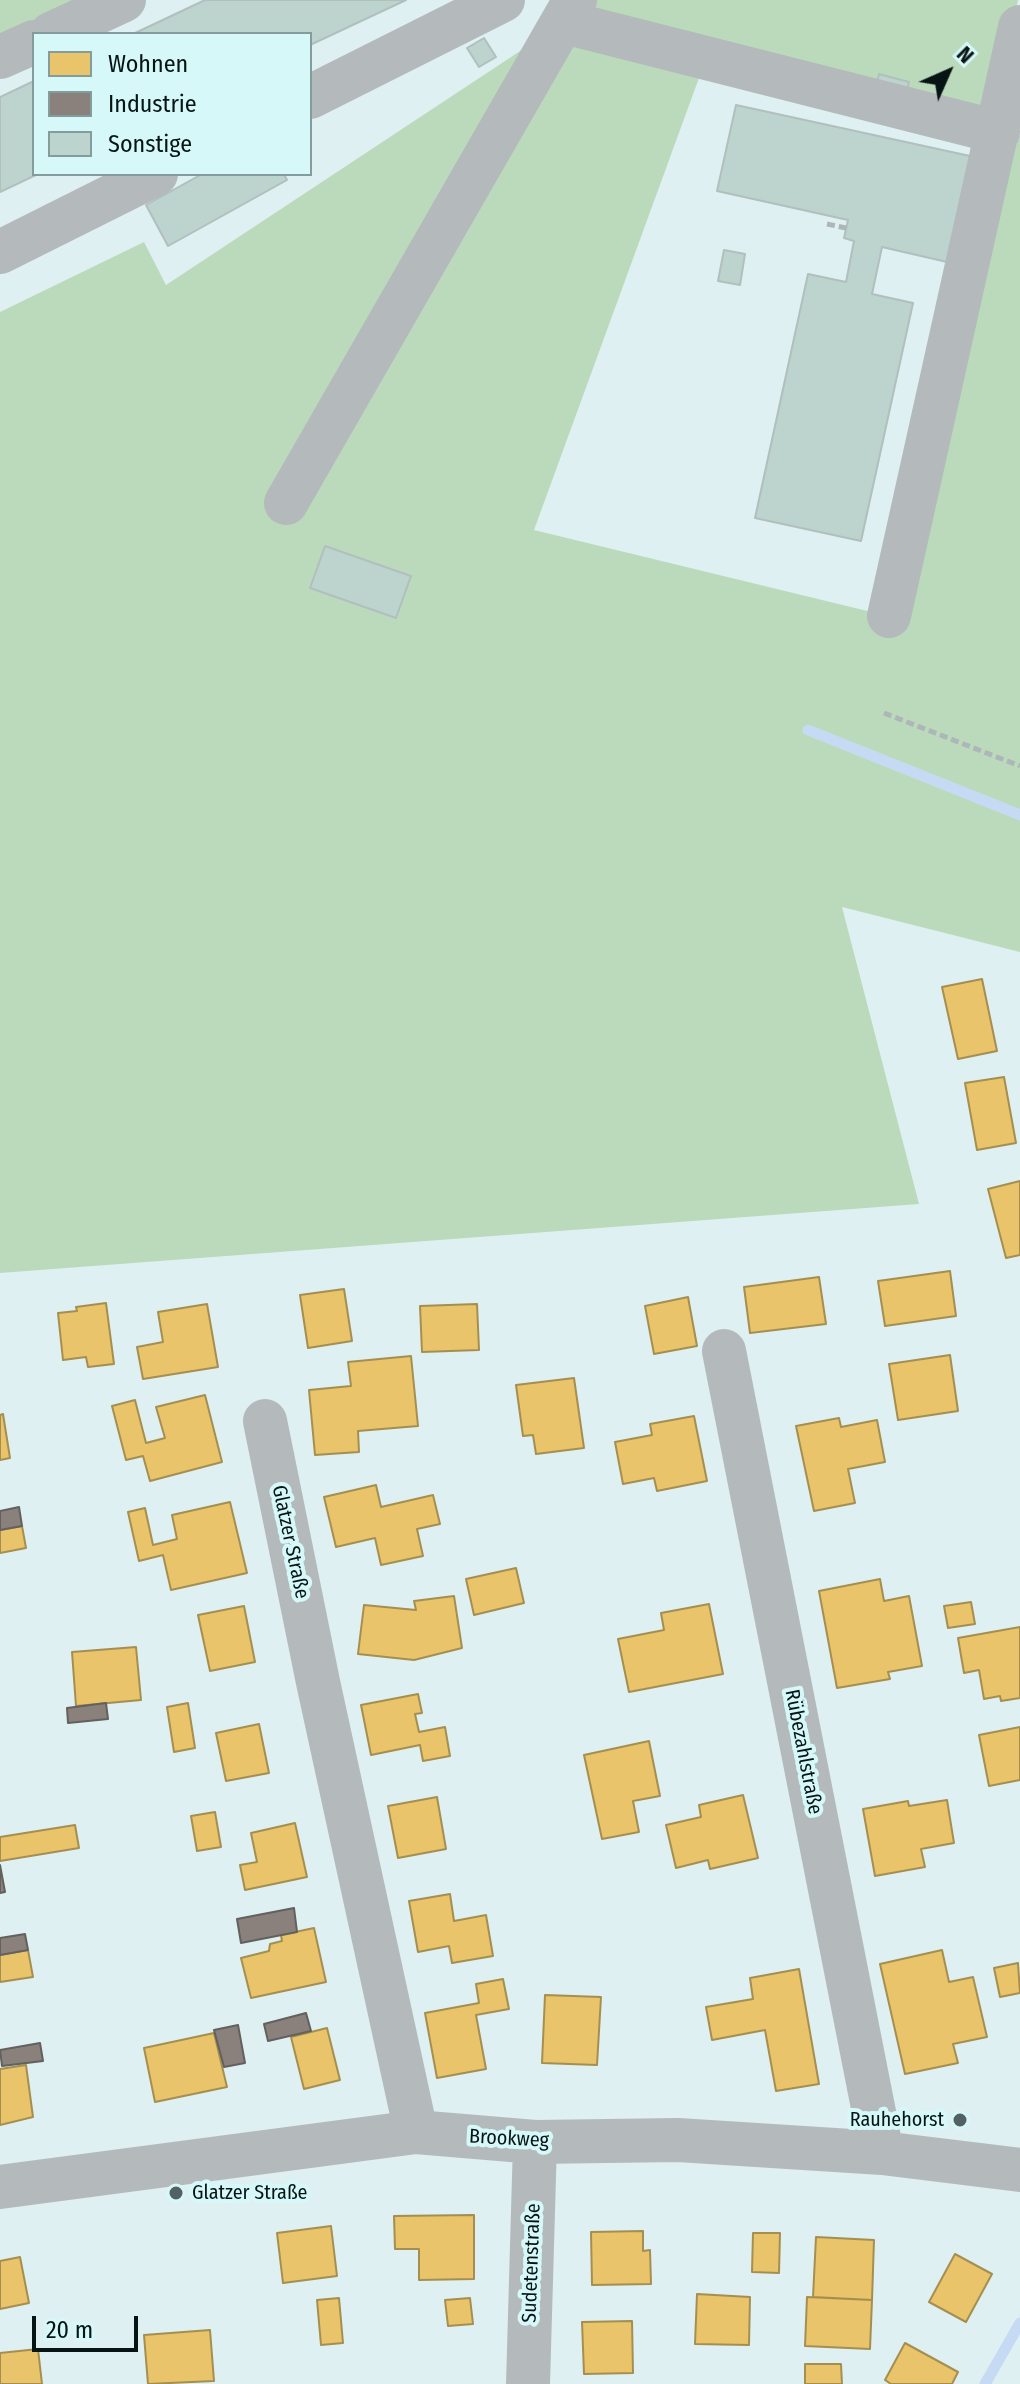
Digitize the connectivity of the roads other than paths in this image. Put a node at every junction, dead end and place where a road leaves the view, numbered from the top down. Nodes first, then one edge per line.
1 (124, 0) edge
2 (503, 0) edge
3 (569, 11) edge
4 (1020, 27) edge
5 (55, 32) edge
6 (32, 43) edge
7 (0, 57) edge
8 (312, 96) edge
9 (998, 132) junction
10 (152, 176) edge
11 (0, 252) edge
12 (286, 503) dead end
13 (889, 616) dead end
14 (724, 1351) dead end
15 (265, 1421) dead end
16 (416, 2132) junction
17 (535, 2142) junction
18 (882, 2153) junction
19 (1020, 2170) edge
20 (0, 2187) edge
21 (528, 2384) edge

1 - 5 street
2 - 8 street
3 - 9 street
3 - 12 street
4 - 9 street
6 - 7 street
9 - 13 street
10 - 11 street
14 - 18 street, Rübezahlstraße
15 - 16 street, Glatzer Straße
16 - 17 street, Brookweg
16 - 20 street, Brookweg
17 - 18 street, Brookweg
17 - 21 street, Sudetenstraße
18 - 19 street, Brookweg

